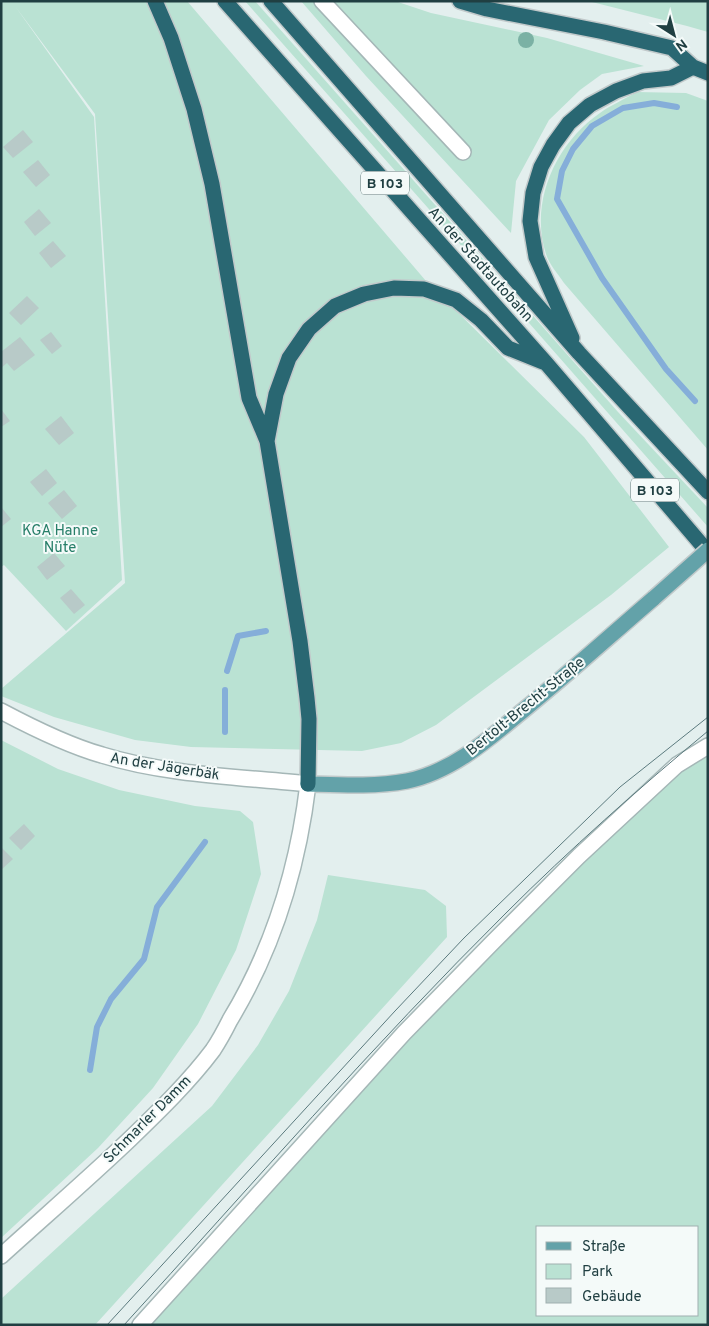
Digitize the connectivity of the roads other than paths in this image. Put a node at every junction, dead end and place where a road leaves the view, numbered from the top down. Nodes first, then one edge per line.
1 (155, 1) edge
2 (225, 1) edge
3 (272, 1) edge
4 (322, 1) edge
5 (460, 1) edge
6 (693, 67) junction
7 (708, 73) edge
8 (463, 152) dead end
9 (579, 353) junction
10 (546, 364) junction
11 (267, 441) junction
12 (708, 492) edge
13 (708, 551) edge
14 (1, 711) edge
15 (708, 746) edge
16 (308, 784) junction
17 (1, 1256) edge
18 (140, 1325) edge

1 - 11 highway
2 - 10 highway, An der Stadtautobahn / B 103
3 - 9 highway, An der Stadtautobahn / B 103
4 - 8 street
5 - 6 highway
6 - 7 highway
6 - 9 highway
9 - 12 highway, An der Stadtautobahn / B 103
10 - 11 highway
10 - 13 highway, An der Stadtautobahn / B 103
11 - 16 highway
13 - 16 main road, Bertolt-Brecht-Straße, bridge
14 - 16 street, An der Jägerbäk
15 - 18 street
16 - 17 street, Schmarler Damm

